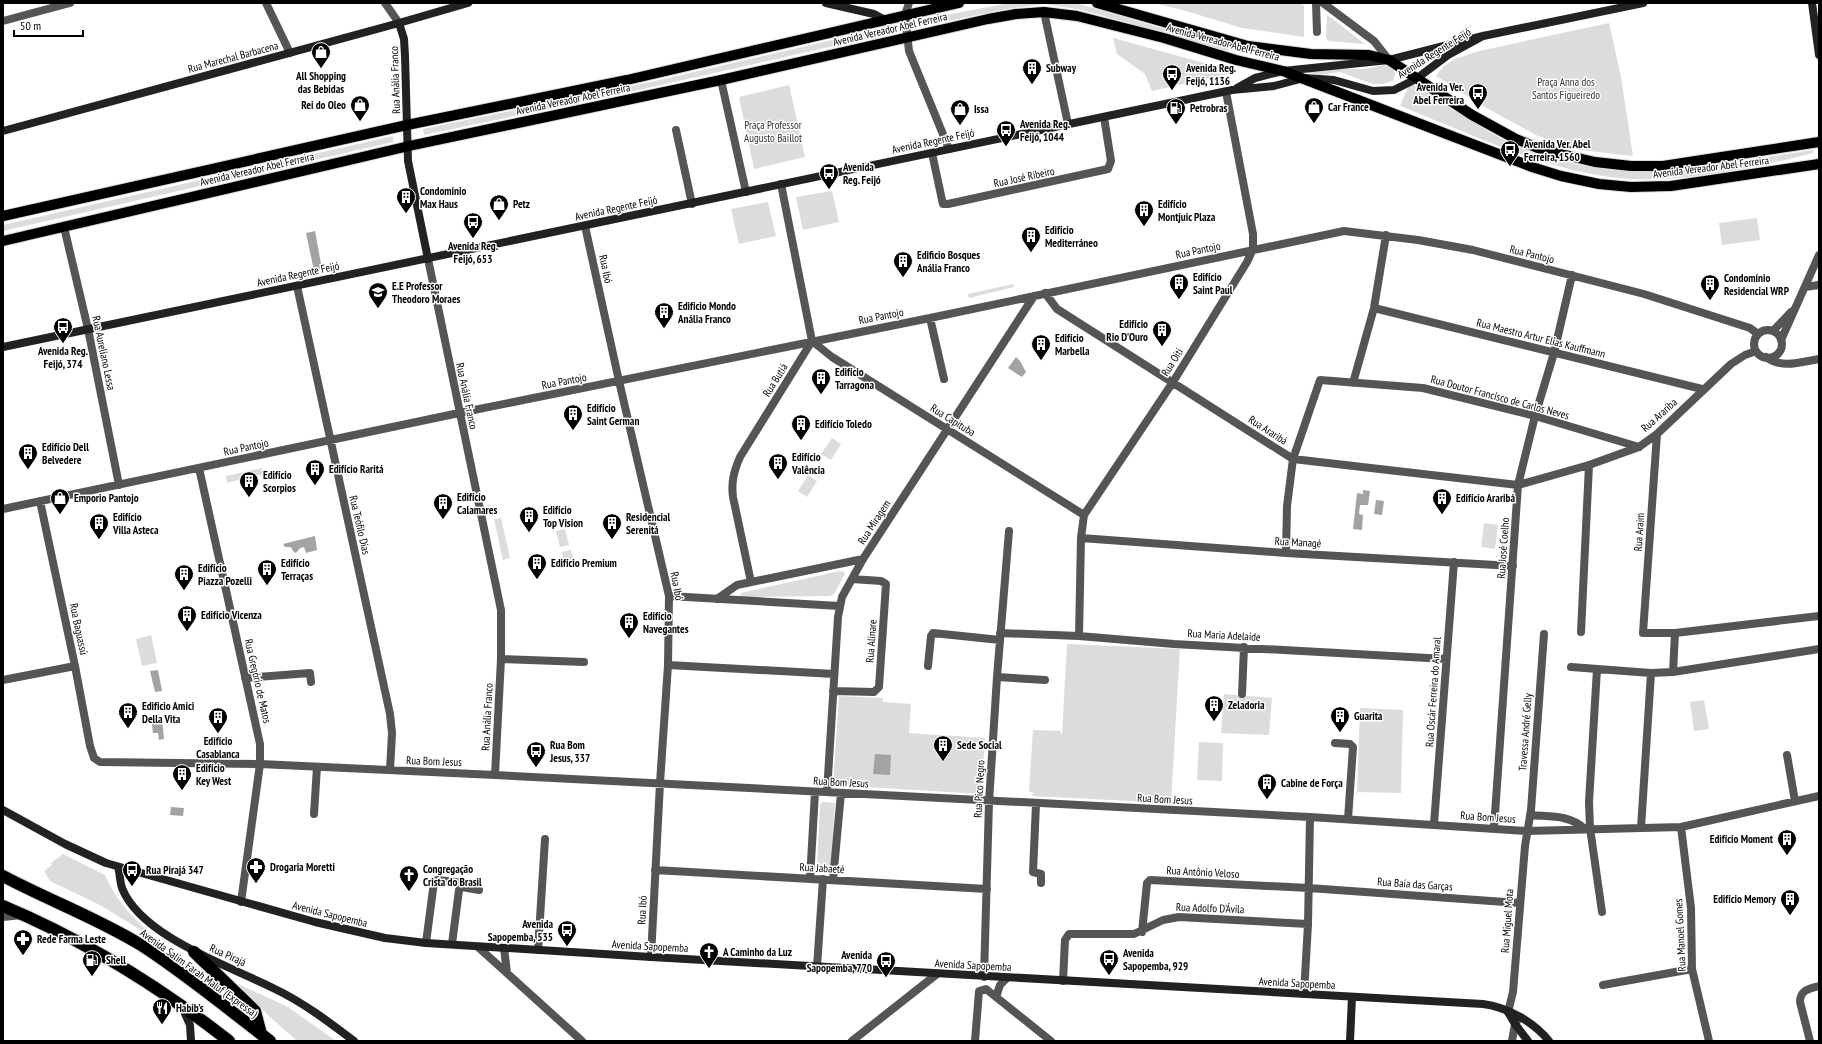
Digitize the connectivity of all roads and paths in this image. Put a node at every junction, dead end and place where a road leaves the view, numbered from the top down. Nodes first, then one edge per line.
1 (70, 3) edge
2 (266, 3) edge
3 (385, 3) edge
4 (826, 3) edge
5 (909, 3) edge
6 (959, 3) edge
7 (1097, 3) edge
8 (1316, 3) edge
9 (1323, 3) edge
10 (1643, 3) edge
11 (1812, 3) edge
12 (463, 4) edge
13 (1044, 12) junction
14 (904, 15) junction
15 (885, 20) junction
16 (3, 21) edge
17 (399, 23) junction
18 (1317, 32) dead end
19 (1483, 36) junction
20 (907, 37) junction
21 (290, 53) junction
22 (1819, 55) edge
23 (1389, 60) junction
24 (1283, 71) junction
25 (1304, 78) junction
26 (1416, 79) junction
27 (721, 80) junction
28 (1229, 91) junction
29 (1104, 117) junction
30 (1068, 124) junction
31 (407, 125) junction
32 (676, 130) dead end
33 (3, 131) edge
34 (1819, 142) edge
35 (409, 146) junction
36 (949, 149) junction
37 (932, 153) junction
38 (1819, 158) edge
39 (1815, 164) edge
40 (781, 184) junction
41 (746, 192) junction
42 (692, 204) junction
43 (3, 216) edge
44 (586, 226) junction
45 (64, 227) junction
46 (1386, 236) junction
47 (3, 241) edge
48 (1253, 250) junction
49 (1819, 255) edge
50 (428, 259) junction
51 (1572, 275) junction
52 (1819, 285) edge
53 (297, 286) junction
54 (1805, 287) junction
55 (1045, 293) junction
56 (1034, 296) junction
57 (1374, 308) junction
58 (1793, 310) junction
59 (930, 318) junction
60 (88, 329) junction
61 (1773, 331) junction
62 (1758, 334) junction
63 (1781, 340) junction
64 (812, 341) junction
65 (3, 347) edge
66 (1756, 351) junction
67 (1778, 352) junction
68 (1554, 353) junction
69 (1766, 357) junction
70 (1819, 359) edge
71 (1797, 363) junction
72 (944, 379) dead end
73 (619, 382) junction
74 (1173, 382) junction
75 (1353, 383) junction
76 (1702, 389) junction
77 (459, 413) junction
78 (1535, 416) junction
79 (947, 429) junction
80 (1657, 434) junction
81 (330, 441) junction
82 (1639, 447) junction
83 (1293, 459) junction
84 (1589, 465) junction
85 (199, 468) junction
86 (119, 485) junction
87 (1518, 485) junction
88 (40, 501) junction
89 (3, 509) edge
90 (1084, 514) junction
91 (1009, 531) dead end
92 (1081, 538) junction
93 (1286, 553) junction
94 (863, 559) junction
95 (1454, 562) junction
96 (1513, 566) junction
97 (852, 580) junction
98 (752, 582) junction
99 (669, 596) junction
100 (717, 599) junction
101 (839, 606) junction
102 (1819, 616) edge
103 (1581, 632) dead end
104 (1675, 633) junction
105 (1544, 634) dead end
106 (1079, 636) junction
107 (1000, 637) junction
108 (1244, 647) junction
109 (1819, 649) edge
110 (1446, 658) junction
111 (502, 659) junction
112 (584, 662) dead end
113 (668, 665) junction
114 (76, 666) junction
115 (928, 666) dead end
116 (1571, 667) dead end
117 (1597, 669) junction
118 (1673, 672) junction
119 (1652, 673) junction
120 (834, 674) junction
121 (997, 677) junction
122 (245, 678) junction
123 (3, 680) edge
124 (1046, 680) dead end
125 (311, 682) dead end
126 (833, 691) junction
127 (1242, 694) dead end
128 (1335, 743) dead end
129 (1787, 755) dead end
130 (97, 760) joint
131 (260, 764) junction
132 (317, 767) junction
133 (390, 770) junction
134 (496, 774) junction
135 (660, 783) junction
136 (815, 792) junction
137 (827, 792) junction
138 (841, 793) junction
139 (1819, 796) edge
140 (1795, 801) junction
141 (989, 802) junction
142 (1036, 804) junction
143 (3, 810) edge
144 (314, 814) dead end
145 (1530, 816) junction
146 (1310, 817) junction
147 (1348, 820) junction
148 (1434, 824) junction
149 (1681, 827) junction
150 (1494, 828) junction
151 (1587, 828) junction
152 (1641, 828) junction
153 (1527, 830) junction
154 (545, 839) dead end
155 (118, 867) junction
156 (655, 870) junction
157 (3, 876) edge
158 (810, 879) junction
159 (824, 879) junction
160 (833, 880) junction
161 (456, 882) dead end
162 (1041, 883) dead end
163 (1309, 888) junction
164 (987, 889) junction
165 (479, 890) dead end
166 (241, 902) junction
167 (1519, 903) junction
168 (3, 906) edge
169 (1602, 912) dead end
170 (25, 915) junction
171 (3, 918) edge
172 (1308, 924) junction
173 (1142, 932) junction
174 (426, 943) junction
175 (452, 944) junction
176 (478, 946) junction
177 (504, 948) junction
178 (538, 950) junction
179 (194, 952) junction
180 (651, 958) junction
181 (817, 967) junction
182 (1692, 969) junction
183 (507, 973) junction
184 (937, 974) junction
185 (984, 977) junction
186 (1007, 978) junction
187 (1063, 982) junction
188 (1604, 985) dead end
189 (1819, 986) edge
190 (1304, 994) junction
191 (996, 997) junction
192 (1352, 997) junction
193 (181, 1004) junction
194 (1508, 1012) junction
195 (1517, 1020) junction
196 (266, 1037) edge
197 (1549, 1040) edge
198 (191, 1041) edge
199 (229, 1041) edge
200 (354, 1041) edge
201 (582, 1041) edge
202 (852, 1041) edge
203 (976, 1041) edge
204 (1052, 1041) edge
205 (1350, 1041) edge
206 (1512, 1041) edge
207 (1528, 1041) edge
208 (1708, 1041) edge
209 (1810, 1041) edge

1 - 16 street
2 - 21 street
3 - 17 street
4 - 15 main road
5 - 14 street
6 - 14 main road, Avenida Vereador Abel Ferreira
7 - 23 main road, Avenida Vereador Abel Ferreira
8 - 18 street
9 - 23 street
10 - 19 main road, Avenida Regente Feijó
11 - 22 main road
12 - 17 main road, Rua Marechal Barbacena
13 - 20 main road, Avenida Vereador Abel Ferreira
13 - 24 main road, Avenida Vereador Abel Ferreira
13 - 30 street
14 - 15 main road, Avenida Vereador Abel Ferreira
14 - 20 street
15 - 31 main road, Avenida Vereador Abel Ferreira
17 - 21 main road, Rua Marechal Barbacena
17 - 31 main road, Rua Anália Franco
19 - 23 main road, Avenida Regente Feijó
19 - 26 main road, Avenida Regente Feijó
20 - 27 main road, Avenida Vereador Abel Ferreira
20 - 36 street
21 - 33 main road, Rua Marechal Barbacena
23 - 24 main road, Avenida Regente Feijó
23 - 26 main road, Avenida Vereador Abel Ferreira
24 - 25 main road, Avenida Vereador Abel Ferreira
24 - 28 main road, Avenida Regente Feijó
25 - 26 main road, Avenida Regente Feijó
25 - 28 main road, Avenida Regente Feijó
25 - 39 main road, Avenida Vereador Abel Ferreira
26 - 34 main road, Avenida Vereador Abel Ferreira
27 - 35 main road, Avenida Vereador Abel Ferreira
27 - 41 street
28 - 29 main road, Avenida Regente Feijó
28 - 48 street
29 - 30 main road, Avenida Regente Feijó
29 - 37 street, Rua José Ribeiro
30 - 36 main road, Avenida Regente Feijó
31 - 35 main road, Rua Anália Franco
31 - 43 main road, Avenida Vereador Abel Ferreira
32 - 42 street
35 - 45 main road, Avenida Vereador Abel Ferreira
35 - 50 main road, Rua Anália Franco
36 - 37 main road, Avenida Regente Feijó
37 - 40 main road, Avenida Regente Feijó
38 - 39 main road
40 - 41 main road, Avenida Regente Feijó
40 - 64 street
41 - 42 main road, Avenida Regente Feijó
42 - 44 main road, Avenida Regente Feijó
44 - 50 main road, Avenida Regente Feijó
44 - 73 street, Rua Ibó
45 - 47 main road, Avenida Vereador Abel Ferreira
45 - 60 street, Rua Aureliano Lessa
46 - 48 street, Rua Pantojo
46 - 51 street, Rua Pantojo
46 - 57 street
48 - 55 street, Rua Pantojo
48 - 74 street, Rua Oiti
49 - 54 street
50 - 53 main road, Avenida Regente Feijó
50 - 77 street, Rua Anália Franco
51 - 62 street, Rua Pantojo
51 - 68 street, Rua José Coelho
52 - 54 street
53 - 60 main road, Avenida Regente Feijó
53 - 81 street, Rua Teófilo Dias
54 - 58 street
55 - 56 street, Rua Pantojo
55 - 74 street, Rua Araribá
56 - 59 street, Rua Pantojo
56 - 79 street, Rua Miragem
57 - 68 street, Rua Maestro Artur Elias Kauffmann
57 - 75 street
58 - 61 street
58 - 63 street
59 - 64 street, Rua Pantojo
59 - 72 street
60 - 65 main road, Avenida Regente Feijó
60 - 86 street, Rua Aureliano Lessa
61 - 62 street
61 - 63 street
62 - 66 street
63 - 67 street
64 - 73 street, Rua Pantojo
64 - 79 street, Rua Capituba
64 - 98 street, Rua Butiá
66 - 69 street
66 - 76 street, Rua Arariba
67 - 69 street
67 - 71 street
68 - 76 street, Rua Maestro Artur Elias Kauffmann
68 - 78 street, Rua José Coelho
69 - 71 street
70 - 71 street
73 - 77 street, Rua Pantojo
73 - 99 street, Rua Ibó
74 - 83 street, Rua Araribá
74 - 90 street, Rua Oiti
75 - 78 street, Rua Doutor Francisco de Carlos Neves
75 - 83 street, Rua Doutor Francisco de Carlos Neves
76 - 80 street, Rua Arariba
77 - 81 street, Rua Pantojo
77 - 111 street, Rua Anália Franco
78 - 82 street, Rua Doutor Francisco de Carlos Neves
78 - 87 street, Rua José Coelho
79 - 90 street, Rua Capituba
79 - 94 street, Rua Miragem
80 - 82 street, Rua Arariba
80 - 104 street, Rua Araim
81 - 85 street, Rua Pantojo
81 - 133 street, Rua Teófilo Dias
82 - 84 street, Rua Arariba
83 - 87 street, Rua Araribá
83 - 93 street
84 - 87 street, Rua Arariba
84 - 103 street
85 - 86 street, Rua Pantojo
85 - 122 street, Rua Gregório de Matos
86 - 88 street, Rua Pantojo
87 - 96 street, Rua José Coelho
88 - 89 street, Rua Pantojo
88 - 114 street, Rua Baguassú
90 - 92 street, Rua Oiti
91 - 107 street, Rua Pico Negro
92 - 93 street, Rua Managé
92 - 106 street, Rua Oiti
93 - 95 street, Rua Managé
94 - 97 street, Rua Miragem
94 - 98 street
95 - 96 street, Rua Managé
95 - 110 street, Rua Oscár Ferreira do Amaral
96 - 150 street, Rua José Coelho
97 - 101 street, Rua Miragem
97 - 126 street, Rua Alinare
98 - 100 street
99 - 100 street
99 - 113 street, Rua Ibó
100 - 101 street
101 - 120 street, Rua Miragem
102 - 104 street
104 - 118 street
105 - 145 street, Travessa André Gelly
106 - 107 street, Rua Maria Adelaide
106 - 108 street, Rua Maria Adelaide
107 - 115 street, Rua Maria Adelaide
107 - 121 street, Rua Pico Negro
108 - 110 street, Rua Maria Adelaide
108 - 127 street
109 - 118 street
110 - 148 street, Rua Oscár Ferreira do Amaral
111 - 112 street
111 - 134 street, Rua Anália Franco
113 - 120 street
113 - 135 street, Rua Ibó
114 - 123 street
114 - 130 street, Rua Baguassú
116 - 117 street
117 - 119 street
117 - 151 street
118 - 119 street
119 - 152 street
120 - 126 street, Rua Miragem
121 - 124 street
121 - 141 street, Rua Pico Negro
122 - 125 street
122 - 131 street, Rua Gregório de Matos
126 - 137 street, Rua Miragem
128 - 147 street
129 - 140 street
130 - 131 street, Rua Bom Jesus
131 - 132 street, Rua Bom Jesus
131 - 166 street, Rua Gregório de Matos
132 - 133 street, Rua Bom Jesus
132 - 144 street
133 - 134 street, Rua Bom Jesus
134 - 135 street, Rua Bom Jesus
135 - 136 street, Rua Bom Jesus
135 - 156 street, Rua Ibó
136 - 137 street, Rua Bom Jesus
136 - 158 street
137 - 138 street, Rua Bom Jesus
138 - 141 street, Rua Bom Jesus
138 - 160 street
139 - 140 street, Rua Bom Jesus
140 - 149 street, Rua Bom Jesus
141 - 142 street, Rua Bom Jesus
141 - 164 street, Rua Pico Negro
142 - 146 street, Rua Bom Jesus
142 - 162 street
143 - 155 main road, Avenida Sapopemba
145 - 151 street, Rua Bom Jesus
145 - 153 street, Travessa André Gelly
146 - 147 street, Rua Bom Jesus
146 - 163 street
147 - 148 street, Rua Bom Jesus
148 - 150 street, Rua Bom Jesus
149 - 152 street, Rua Bom Jesus
149 - 182 street, Rua Manoel Gomes
150 - 153 street, Rua Bom Jesus
151 - 152 street, Rua Bom Jesus
151 - 153 street, Rua Bom Jesus
151 - 169 street
153 - 167 street, Rua Miguel Mota
154 - 178 street
155 - 166 main road, Avenida Sapopemba
155 - 179 main road, Rua Pirajá
156 - 158 street, Rua Jabaeté
156 - 180 street, Rua Ibó
157 - 196 highway, Avenida Salim Farah Maluf (Expressa)
158 - 159 street, Rua Jabaeté
159 - 160 street, Rua Jabaeté
159 - 181 street
160 - 164 street, Rua Jabaeté
161 - 174 street
163 - 167 street, Rua Baía das Garças
163 - 172 street
163 - 173 street, Rua Antônio Veloso
164 - 185 street, Rua Pico Negro
165 - 175 street
166 - 174 main road, Avenida Sapopemba
167 - 194 street, Rua Miguel Mota
168 - 170 highway
170 - 171 street
170 - 193 highway
172 - 173 street, Rua Adolfo D'Ávila
172 - 190 street
173 - 187 street, Rua Adolfo D'Ávila
174 - 175 main road, Avenida Sapopemba
175 - 176 main road, Avenida Sapopemba
176 - 177 main road, Avenida Sapopemba
176 - 183 street
177 - 178 main road, Avenida Sapopemba
177 - 183 street
178 - 180 main road, Avenida Sapopemba
179 - 196 highway
179 - 200 main road, Rua Pirajá
180 - 181 main road, Avenida Sapopemba
181 - 184 main road, Avenida Sapopemba
182 - 188 street
182 - 208 street, Rua Manoel Gomes
183 - 201 street
184 - 185 main road, Avenida Sapopemba
184 - 202 street
185 - 186 main road, Avenida Sapopemba
186 - 187 main road, Avenida Sapopemba
186 - 191 street
187 - 190 main road, Avenida Sapopemba
189 - 209 street
190 - 192 main road, Avenida Sapopemba
191 - 203 street
191 - 204 street
192 - 194 main road, Avenida Sapopemba
192 - 205 main road
193 - 198 main road
193 - 199 highway
194 - 195 main road, Avenida Sapopemba
195 - 197 main road, Avenida Sapopemba
195 - 206 street
195 - 207 main road, Avenida Sapopemba

